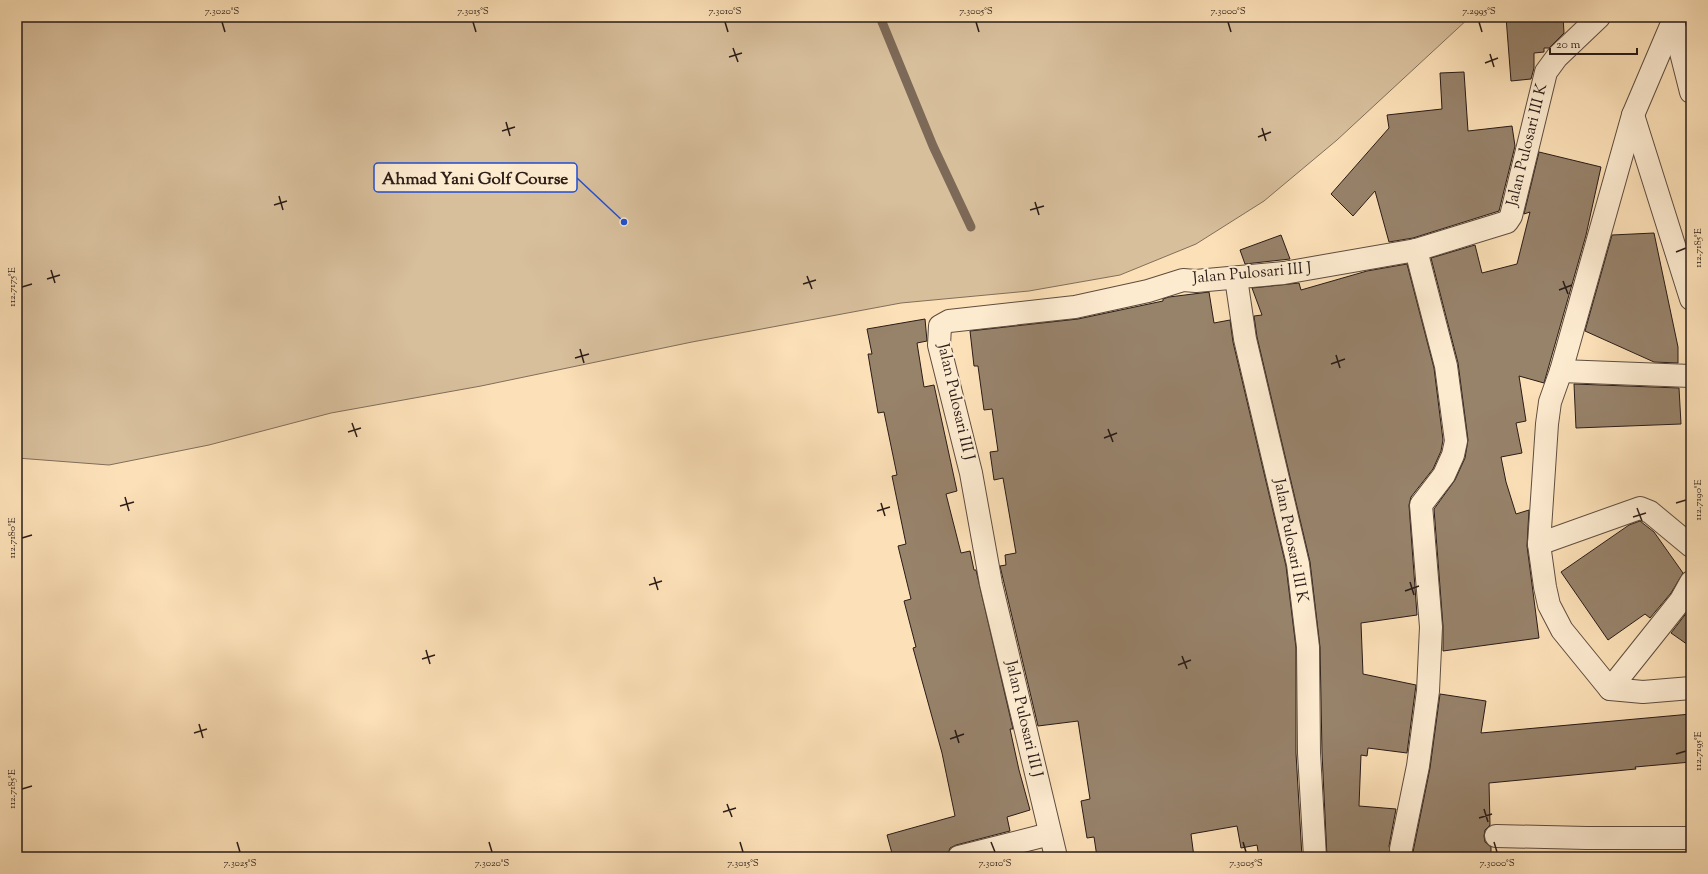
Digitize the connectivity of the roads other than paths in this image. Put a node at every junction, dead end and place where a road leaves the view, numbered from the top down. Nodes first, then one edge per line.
1 (1599, 17) edge
2 (1673, 19) edge
3 (1691, 92) edge
4 (1633, 115) junction
5 (1416, 250) junction
6 (1236, 278) junction
7 (1691, 299) edge
8 (1561, 371) junction
9 (1691, 376) edge
10 (1539, 544) junction
11 (1691, 546) edge
12 (1691, 582) edge
13 (1691, 688) edge
14 (1610, 689) junction
15 (1050, 834) junction
16 (1496, 836) dead end
17 (1691, 838) edge
18 (1401, 849) dead end
19 (959, 857) edge
20 (1056, 857) edge
21 (1315, 857) edge

1 - 5 street, Jalan Pulosari III K
2 - 3 street
2 - 4 street
4 - 7 street
4 - 8 street
5 - 6 street, Jalan Pulosari III J
5 - 18 street
6 - 15 street, Jalan Pulosari III J
6 - 21 street, Jalan Pulosari III K
8 - 9 street
8 - 10 street
10 - 11 street
10 - 14 street
12 - 14 street
13 - 14 street
15 - 19 street
15 - 20 street, Jalan Pulosari III J
16 - 17 street

